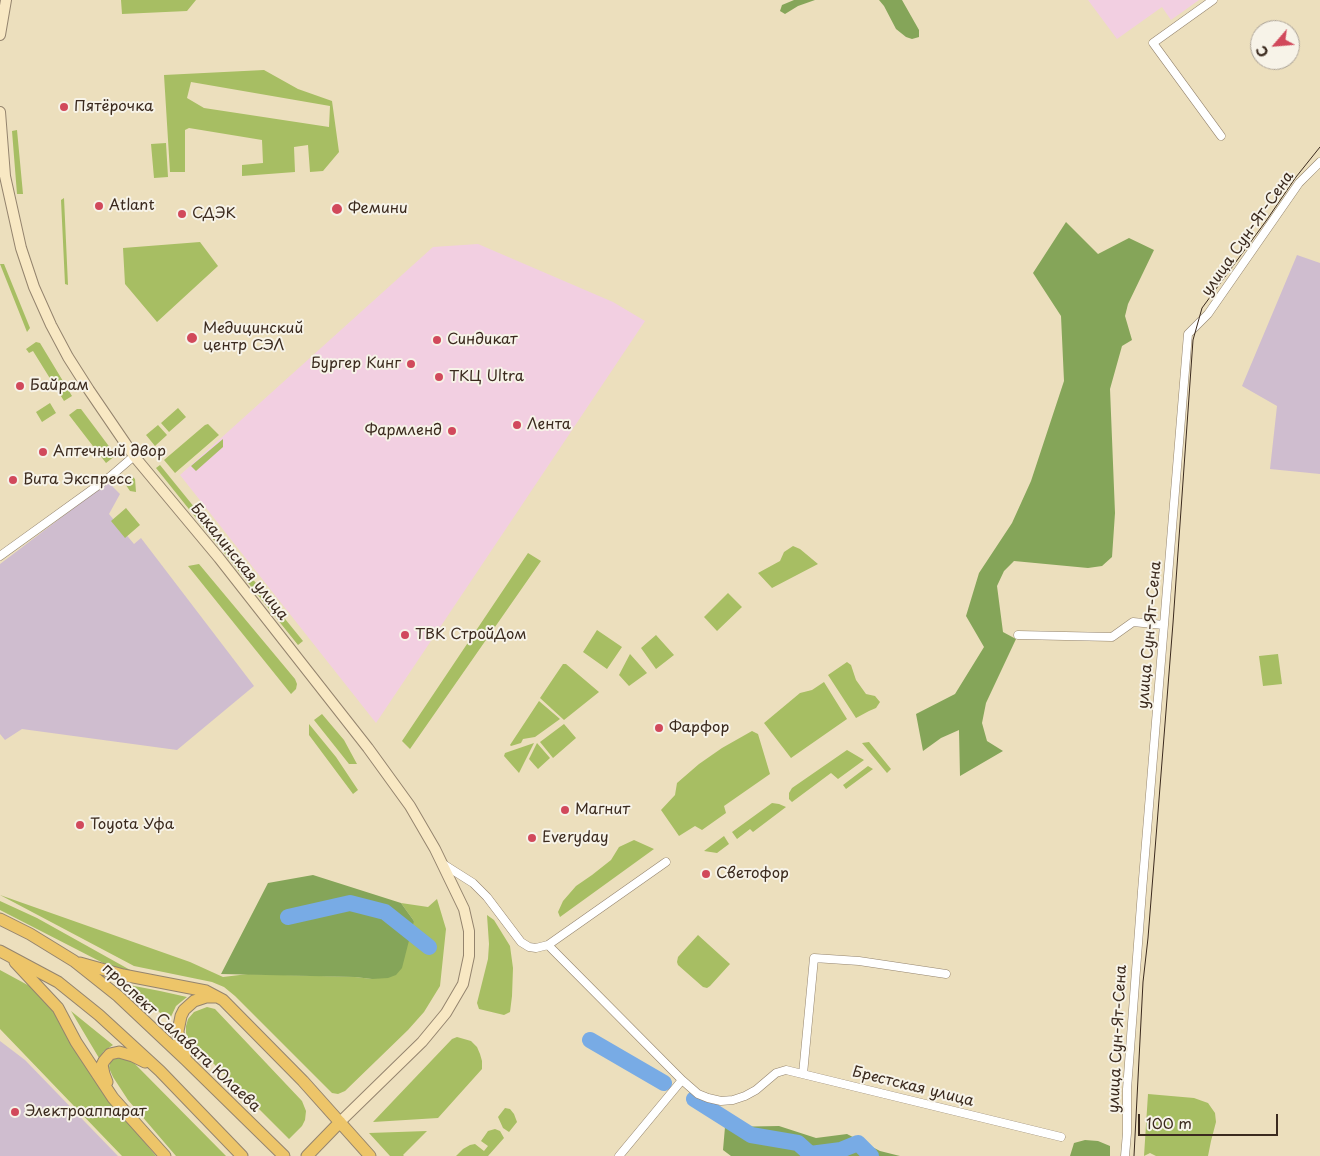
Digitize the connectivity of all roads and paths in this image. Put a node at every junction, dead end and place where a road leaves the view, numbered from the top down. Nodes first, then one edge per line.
1 (6, 0) edge
2 (1213, 0) edge
3 (0, 35) edge
4 (0, 112) edge
5 (1221, 136) dead end
6 (1320, 162) edge
7 (134, 456) junction
8 (0, 556) edge
9 (1164, 625) junction
10 (1018, 635) dead end
11 (666, 862) dead end
12 (443, 864) junction
13 (0, 920) edge
14 (548, 945) junction
15 (4, 953) edge
16 (74, 961) junction
17 (946, 974) dead end
18 (223, 1000) junction
19 (186, 1060) junction
20 (160, 1070) junction
21 (803, 1074) junction
22 (682, 1080) junction
23 (113, 1098) junction
24 (340, 1122) junction
25 (1061, 1137) dead end
26 (309, 1154) edge
27 (164, 1156) edge
28 (242, 1156) edge
29 (284, 1156) edge
30 (370, 1156) edge
31 (619, 1156) edge
32 (1125, 1156) edge

1 - 3 main road
2 - 5 street
4 - 7 main road, Бакалинская улица
6 - 9 street, улица Сун-Ят-Сена
7 - 8 street
7 - 12 main road, Бакалинская улица
9 - 10 street
9 - 32 street, улица Сун-Ят-Сена
11 - 14 street
12 - 14 street
12 - 24 main road, Бакалинская улица
13 - 16 main road, проспект Салавата Юлаева
14 - 22 street, Брестская улица
15 - 20 main road
15 - 23 main road
16 - 18 main road
16 - 19 main road, проспект Салавата Юлаева
17 - 21 street
18 - 19 main road
18 - 24 main road
19 - 29 main road, проспект Салавата Юлаева
20 - 23 main road
20 - 28 main road
21 - 22 street, Брестская улица
21 - 25 street, Брестская улица
22 - 31 street
23 - 27 main road
24 - 26 main road
24 - 30 main road

